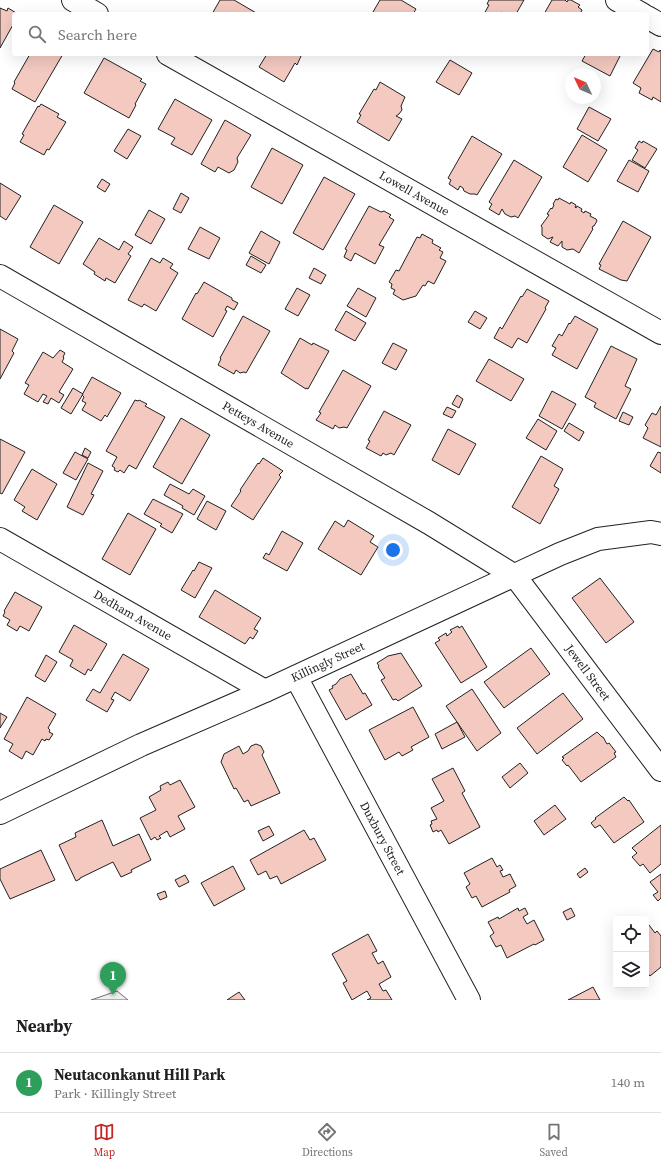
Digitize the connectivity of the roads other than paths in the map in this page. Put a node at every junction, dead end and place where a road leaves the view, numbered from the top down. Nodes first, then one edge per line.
1 (73, 0) edge
2 (617, 0) edge
3 (94, 12) edge
4 (638, 12) edge
5 (649, 18) edge
6 (661, 25) edge
7 (172, 56) edge
8 (0, 276) edge
9 (661, 333) edge
10 (661, 534) edge
11 (0, 539) edge
12 (515, 576) junction
13 (296, 677) junction
14 (265, 691) junction
15 (661, 770) edge
16 (4, 807) edge
17 (469, 1000) edge

1 - 3 street
2 - 4 street
5 - 6 street
7 - 9 street, Lowell Avenue
8 - 12 street, Petteys Avenue
10 - 12 street, Killingly Street
11 - 14 street, Dedham Avenue
12 - 13 street, Killingly Street
12 - 15 street, Jewell Street
13 - 14 street, Killingly Street
13 - 17 street, Duxbury Street
14 - 16 street, Killingly Street

